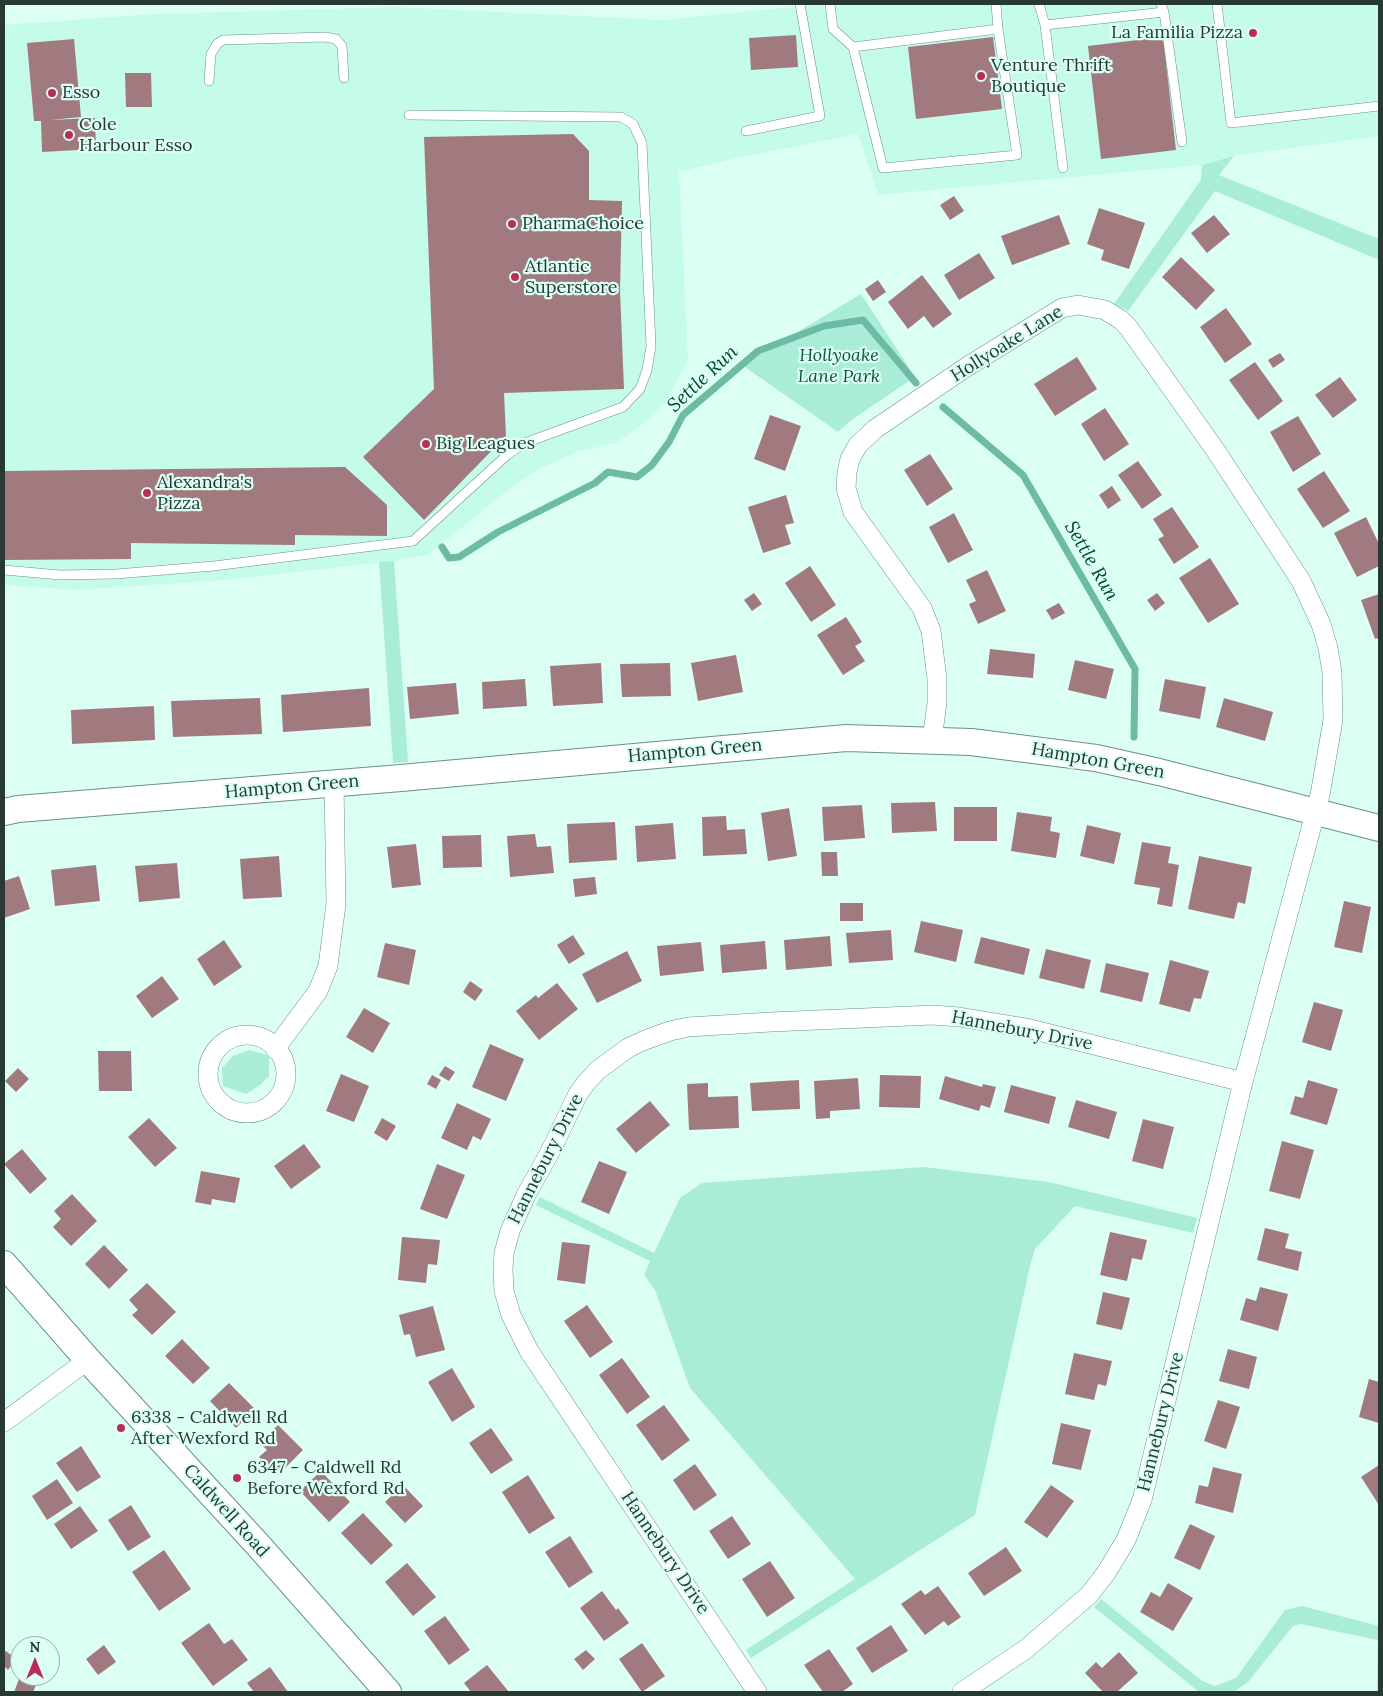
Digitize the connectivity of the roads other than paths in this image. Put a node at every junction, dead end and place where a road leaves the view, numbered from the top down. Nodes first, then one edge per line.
1 (800, 4) edge
2 (830, 4) edge
3 (996, 4) edge
4 (1039, 4) edge
5 (1217, 4) edge
6 (1163, 8) edge
7 (1044, 25) junction
8 (998, 29) junction
9 (853, 47) junction
10 (344, 78) dead end
11 (208, 81) dead end
12 (1379, 106) edge
13 (408, 115) dead end
14 (746, 131) dead end
15 (1182, 142) dead end
16 (1063, 168) dead end
17 (4, 570) edge
18 (932, 740) junction
19 (334, 783) junction
20 (4, 812) edge
21 (1316, 812) junction
22 (1379, 828) edge
23 (275, 1049) junction
24 (1243, 1082) junction
25 (4, 1264) edge
26 (88, 1360) junction
27 (4, 1422) edge
28 (388, 1692) edge
29 (757, 1692) edge
30 (962, 1692) edge

1 - 14 lane
2 - 9 lane
3 - 8 lane
4 - 7 lane
5 - 12 lane
6 - 7 lane
6 - 15 lane
7 - 16 lane
8 - 9 lane
8 - 9 lane
10 - 11 lane
13 - 17 lane
18 - 19 street, Hampton Green
18 - 21 street, Hampton Green
18 - 21 street, Hollyoake Lane
19 - 20 street, Hampton Green
19 - 23 street
21 - 22 street, Hampton Green
21 - 24 street, Hannebury Drive
23 - 23 street
24 - 29 street, Hannebury Drive
24 - 30 street, Hannebury Drive
25 - 26 street, Caldwell Road
26 - 27 street
26 - 28 street, Caldwell Road

